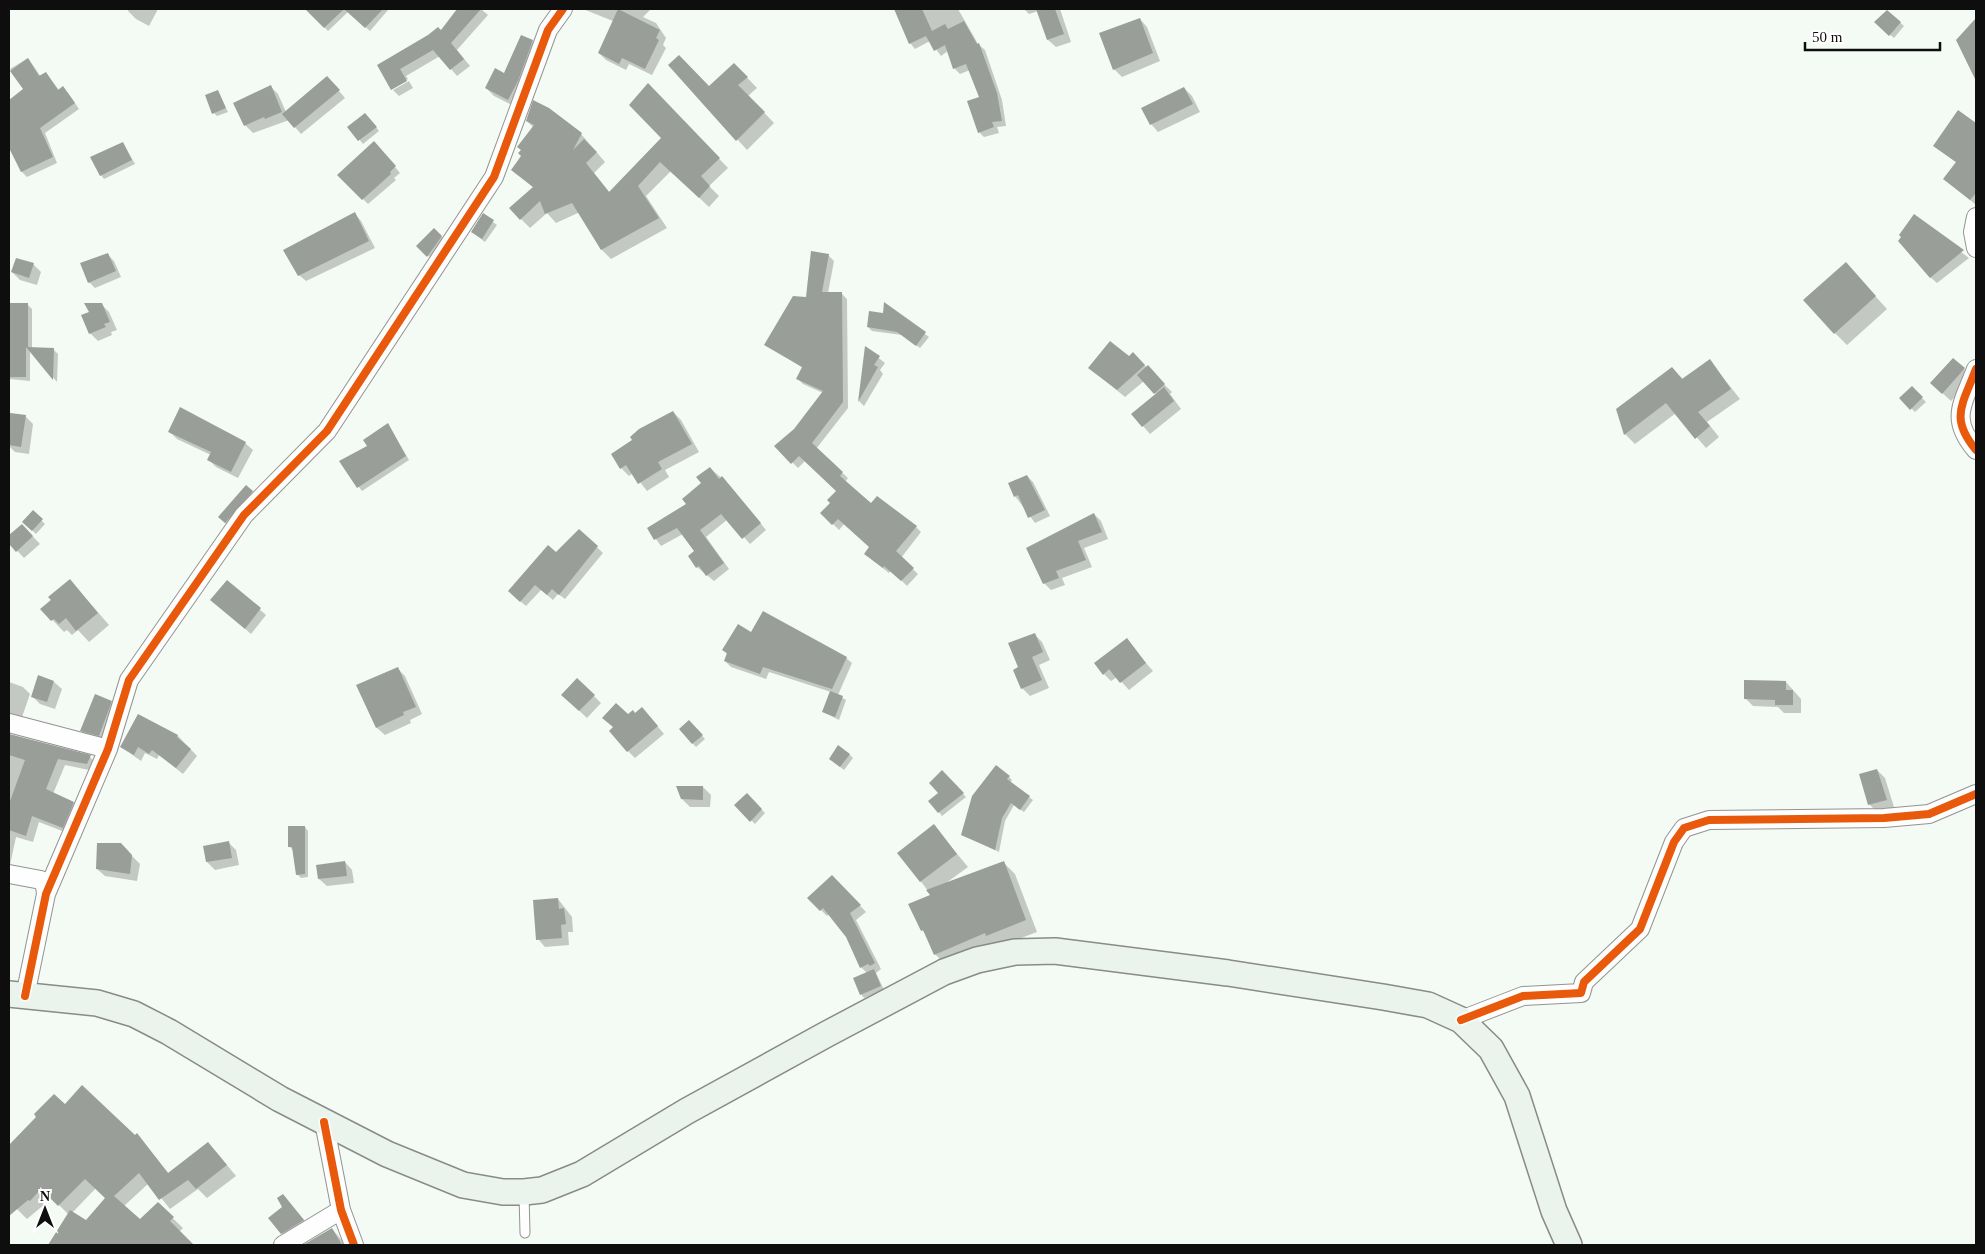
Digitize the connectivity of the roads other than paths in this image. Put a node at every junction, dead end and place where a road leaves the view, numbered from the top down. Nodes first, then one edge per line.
1 (563, 9) edge
2 (1976, 217) edge
3 (1976, 248) edge
4 (1976, 369) edge
5 (1976, 450) edge
6 (9, 723) edge
7 (108, 749) junction
8 (1976, 794) edge
9 (9, 874) edge
10 (46, 894) junction
11 (17, 995) edge
12 (1461, 1020) junction
13 (324, 1122) junction
14 (524, 1192) junction
15 (341, 1210) junction
16 (525, 1233) dead end
17 (282, 1245) edge
18 (354, 1245) edge
19 (1570, 1245) edge

1 - 7 street
2 - 3 street
4 - 5 street
6 - 7 street
7 - 10 street
8 - 12 street
9 - 10 street
10 - 11 street
11 - 13 main road
12 - 14 main road
12 - 19 main road
13 - 14 main road
13 - 15 street
14 - 16 lane
15 - 17 street
15 - 18 street

